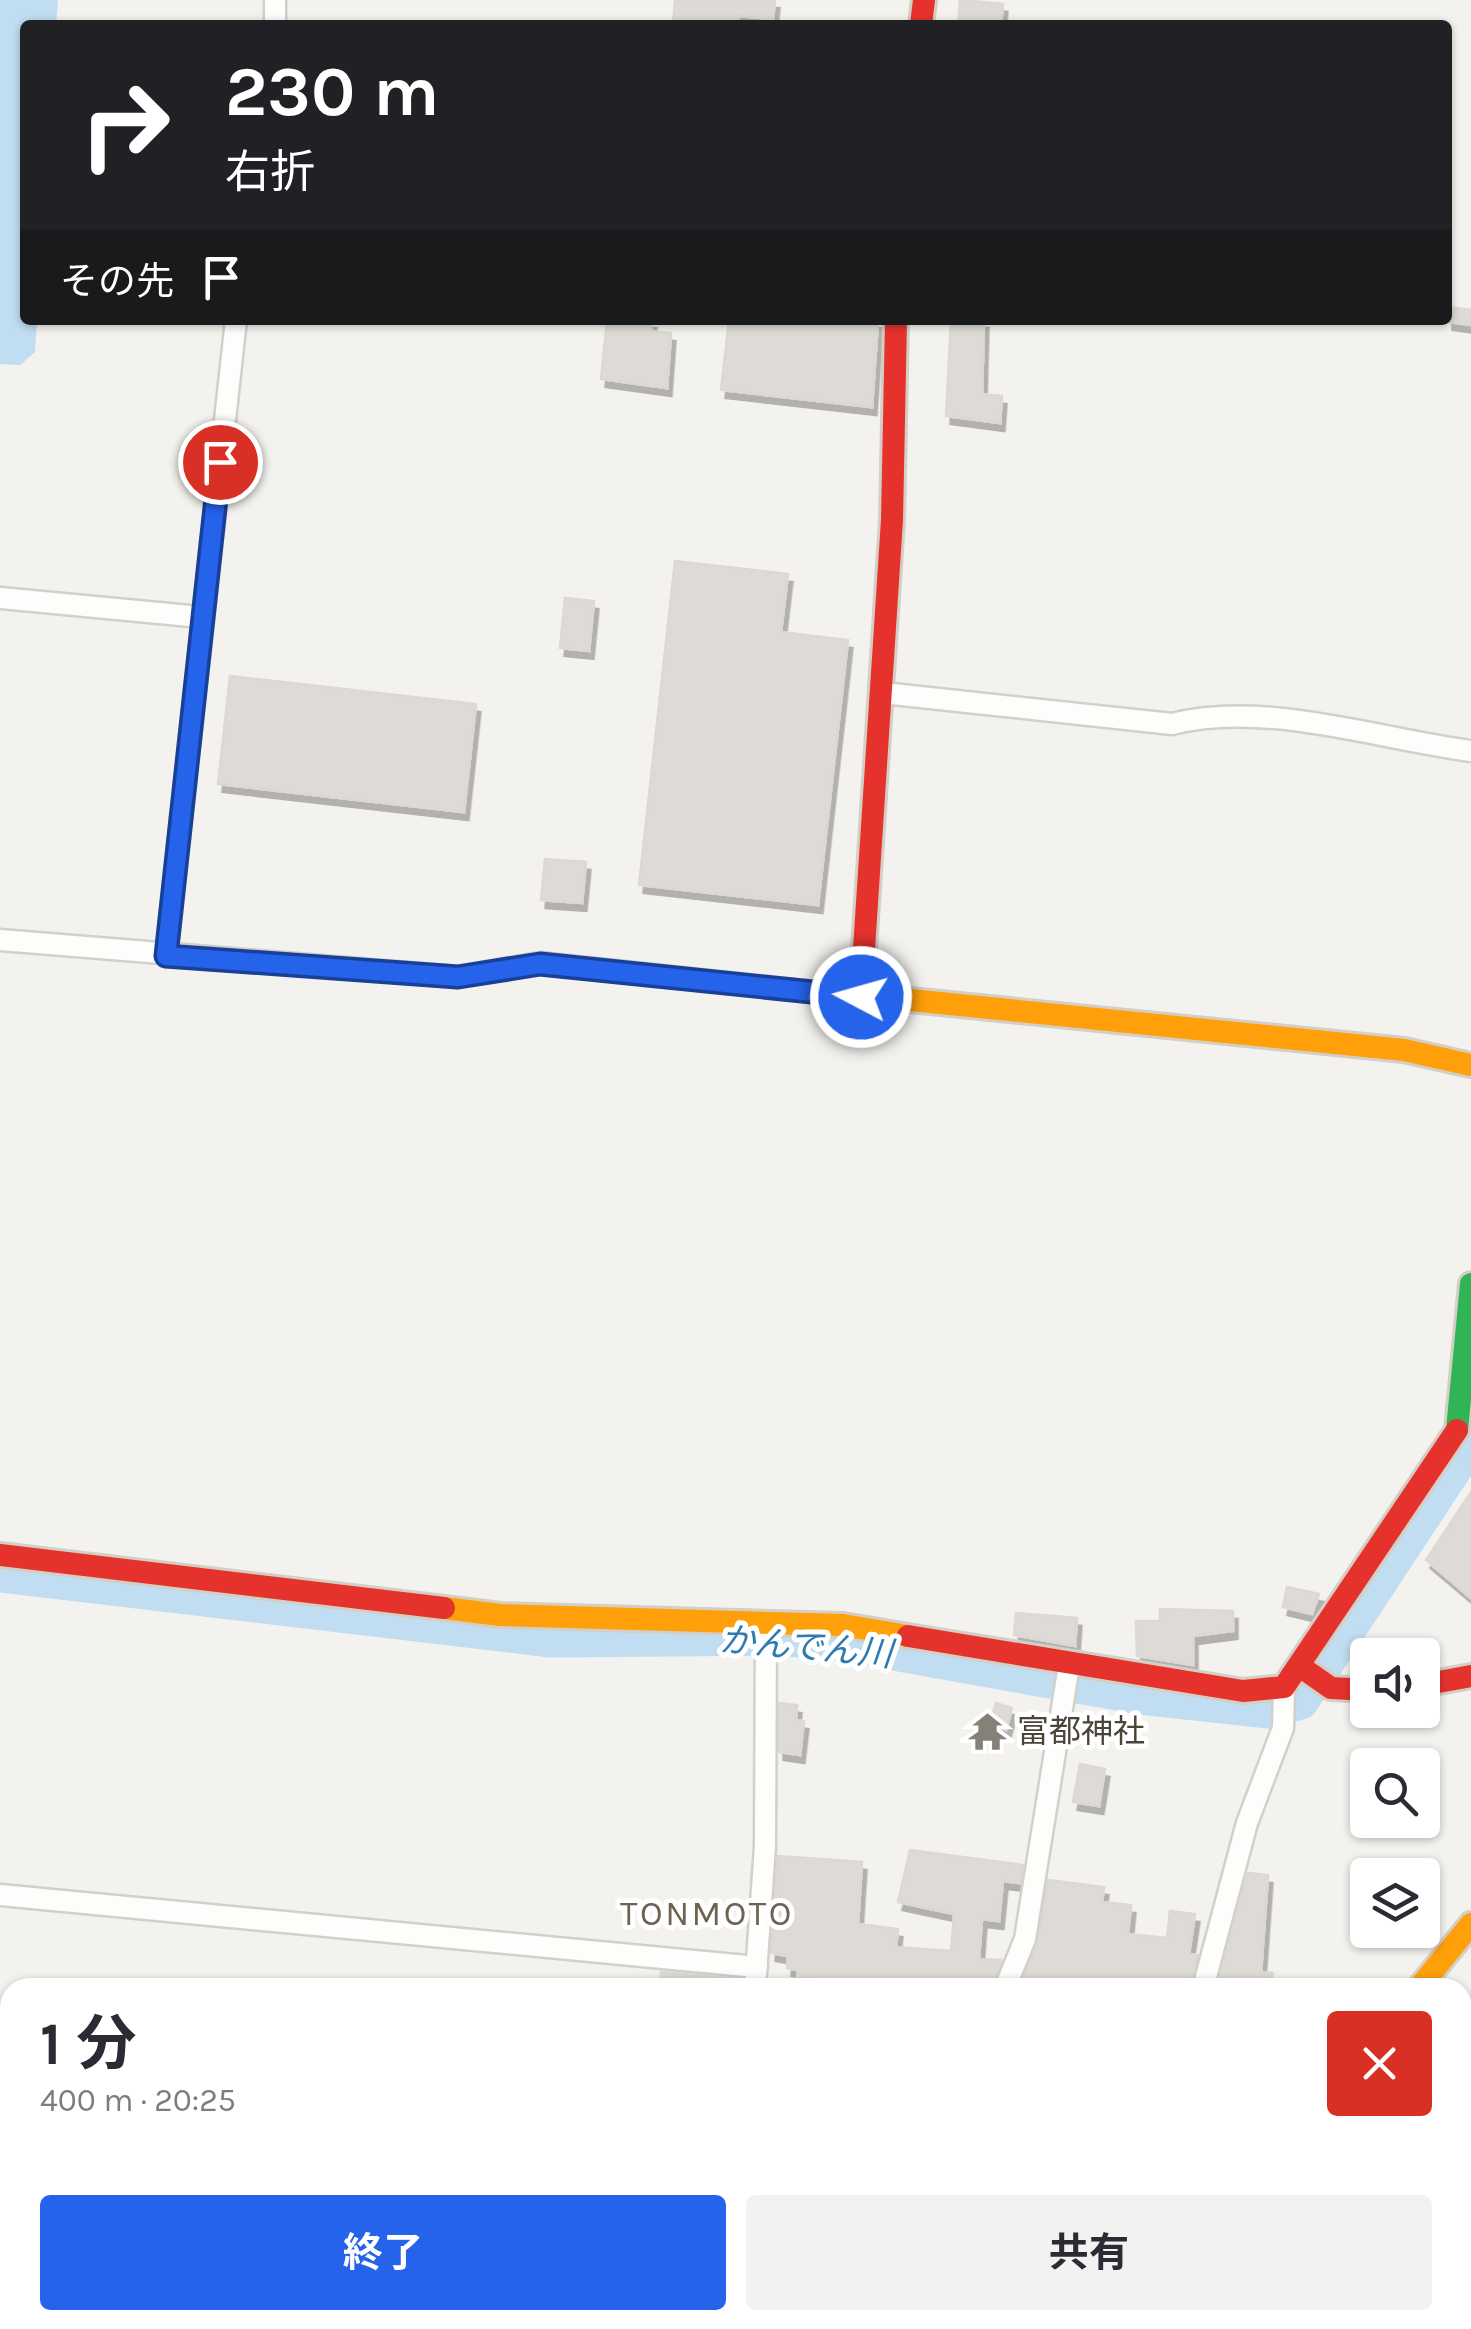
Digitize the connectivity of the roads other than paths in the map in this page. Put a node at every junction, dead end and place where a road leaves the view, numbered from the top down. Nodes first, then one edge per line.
1 (235, 325) edge
2 (896, 325) edge
3 (0, 598) edge
4 (201, 616) junction
5 (882, 694) junction
6 (1471, 751) edge
7 (0, 940) edge
8 (166, 956) junction
9 (861, 997) junction
10 (1471, 1065) edge
11 (1471, 1284) edge
12 (0, 1555) edge
13 (766, 1622) junction
14 (1070, 1665) junction
15 (1302, 1667) junction
16 (1471, 1676) edge
17 (1440, 1681) edge
18 (1284, 1687) junction
19 (1350, 1689) edge
20 (0, 1895) edge
21 (1471, 1924) edge
22 (756, 1977) edge
23 (1009, 1978) edge
24 (1206, 1978) edge
25 (1428, 1978) edge

1 - 4 street
2 - 5 street
3 - 4 street
4 - 8 street
5 - 6 street
5 - 9 street
7 - 8 street
8 - 9 street
9 - 10 street
11 - 15 street
12 - 13 street
13 - 14 street
13 - 22 street
14 - 18 street
14 - 23 street
15 - 18 street
15 - 19 street
16 - 17 street
18 - 24 street
20 - 22 street
21 - 25 street

